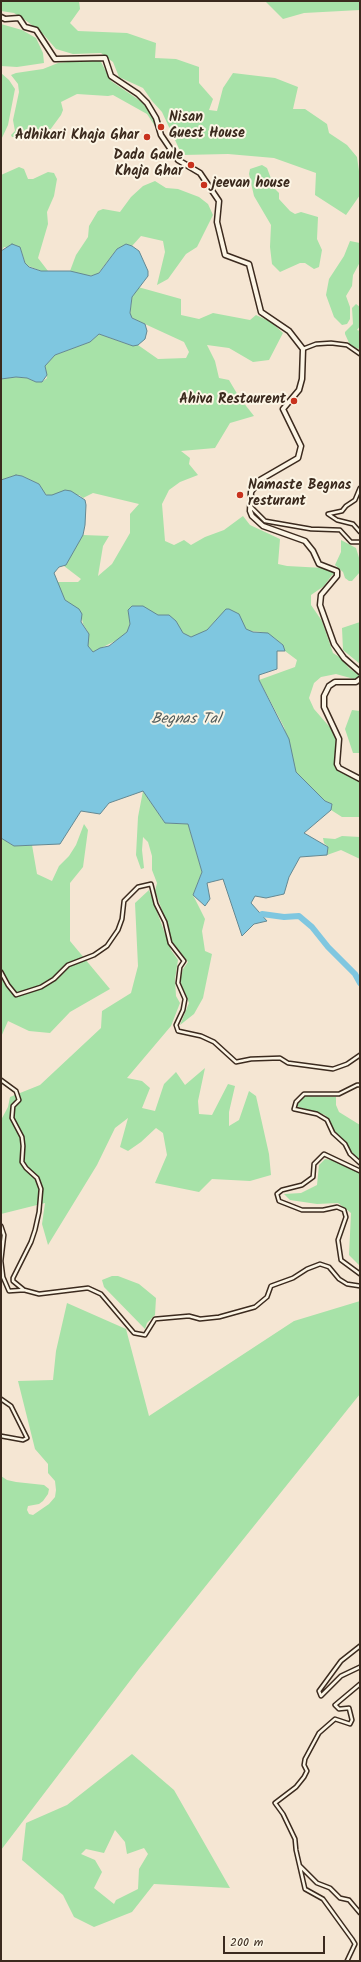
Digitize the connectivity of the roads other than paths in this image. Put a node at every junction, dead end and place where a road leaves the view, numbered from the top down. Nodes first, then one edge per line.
1 (1, 17) edge
2 (303, 348) junction
3 (360, 354) edge
4 (360, 488) edge
5 (249, 505) junction
6 (360, 532) edge
7 (360, 542) edge
8 (360, 672) edge
9 (360, 679) edge
10 (360, 779) edge
11 (1, 972) edge
12 (360, 1055) edge
13 (1, 1080) edge
14 (360, 1085) edge
15 (360, 1163) edge
16 (360, 1171) edge
17 (1, 1226) edge
18 (360, 1274) edge
19 (360, 1286) edge
20 (24, 1290) junction
21 (1, 1399) edge
22 (1, 1436) edge
23 (360, 1646) edge
24 (360, 1667) edge
25 (360, 1684) edge
26 (300, 1866) junction
27 (360, 1913) edge
28 (347, 1961) edge

1 - 2 main road
2 - 3 street
2 - 5 main road
4 - 6 street
5 - 7 street
5 - 8 main road
9 - 10 main road
11 - 12 street
13 - 20 street
14 - 15 street
16 - 18 street
17 - 20 street
19 - 20 street
21 - 22 street
23 - 24 street
25 - 26 street
26 - 27 street
26 - 28 street

